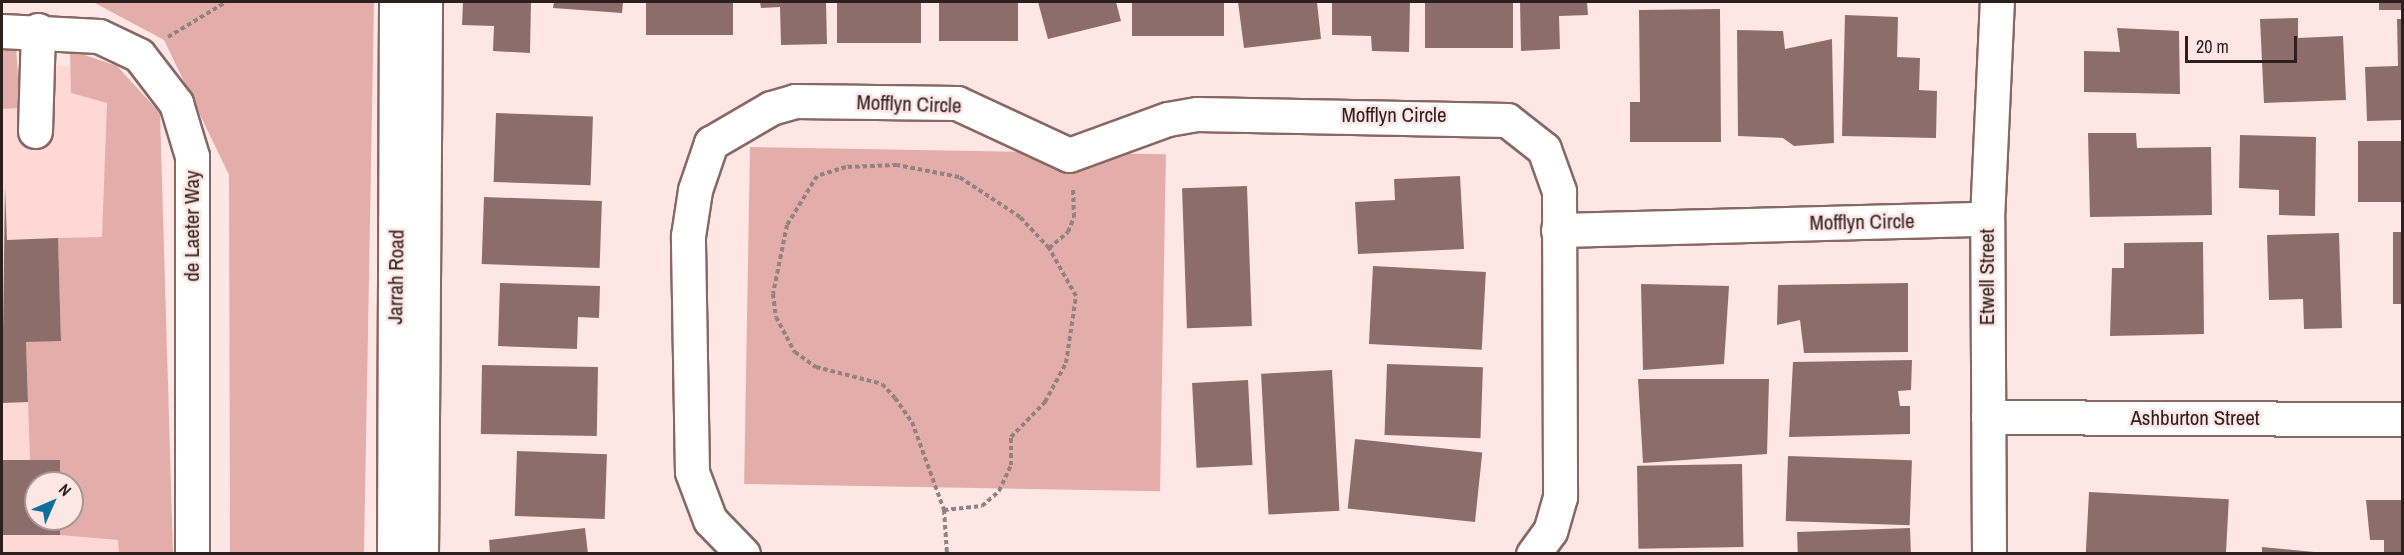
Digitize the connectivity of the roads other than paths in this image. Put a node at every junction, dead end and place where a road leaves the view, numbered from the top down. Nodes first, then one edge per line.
1 (396, 2) edge
2 (425, 2) edge
3 (1997, 2) edge
4 (38, 30) junction
5 (2, 31) edge
6 (35, 131) dead end
7 (1987, 219) junction
8 (1558, 230) junction
9 (1988, 417) junction
10 (2403, 419) edge
11 (192, 554) edge
12 (394, 554) edge
13 (421, 554) edge
14 (743, 554) edge
15 (1533, 554) edge
16 (1989, 554) edge

1 - 12 street, Jarrah Road
2 - 13 street, Jarrah Road
3 - 7 street, Etwell Street
4 - 5 street, de Laeter Way
4 - 6 street
4 - 11 street, de Laeter Way
7 - 8 street, Mofflyn Circle
7 - 9 street, Etwell Street
8 - 14 street, Mofflyn Circle
8 - 15 street, Mofflyn Circle
9 - 10 street, Ashburton Street
9 - 16 street, Etwell Street

